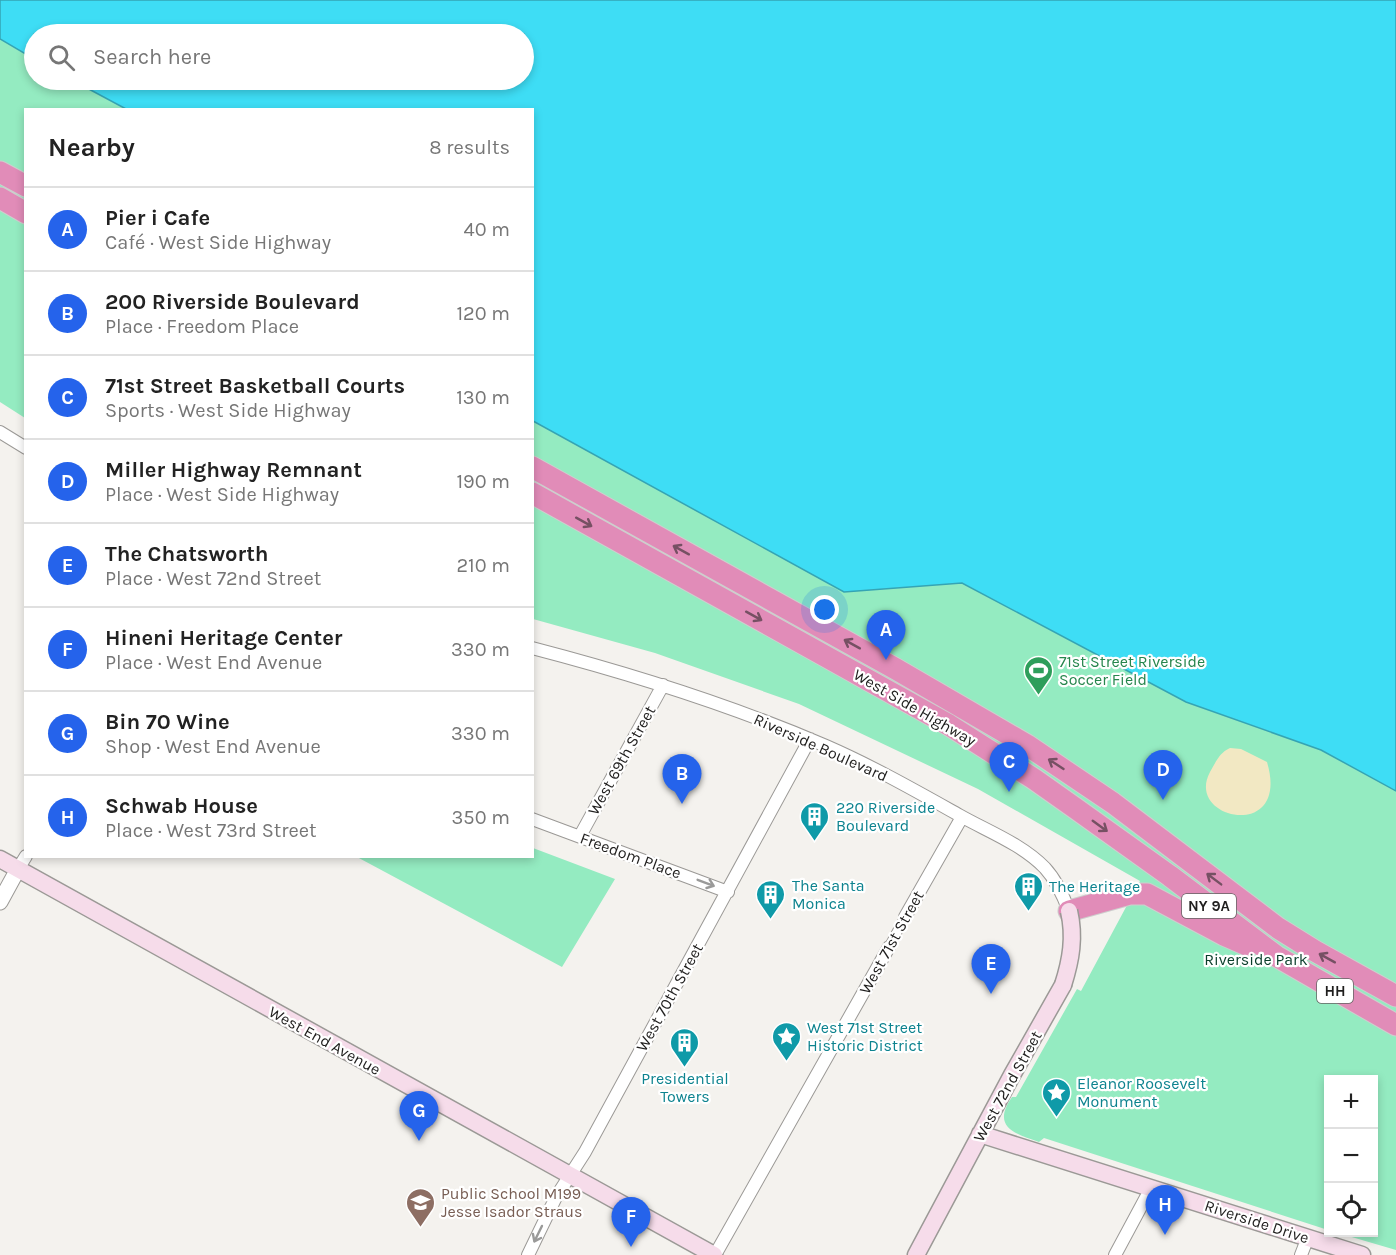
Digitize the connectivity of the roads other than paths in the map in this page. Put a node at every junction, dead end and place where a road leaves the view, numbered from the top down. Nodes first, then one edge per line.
1 (0, 172) edge
2 (24, 185) edge
3 (0, 198) edge
4 (24, 212) edge
5 (0, 432) edge
6 (24, 447) edge
7 (534, 468) edge
8 (534, 495) edge
9 (534, 649) edge
10 (663, 685) junction
11 (810, 740) junction
12 (962, 817) junction
13 (534, 820) edge
14 (580, 836) junction
15 (0, 859) edge
16 (22, 863) edge
17 (728, 892) junction
18 (0, 902) edge
19 (1070, 911) junction
20 (1260, 915) joint
21 (905, 916) joint
22 (1246, 940) junction
23 (889, 947) joint
24 (1396, 996) edge
25 (1396, 1025) edge
26 (980, 1134) junction
27 (569, 1175) junction
28 (1151, 1188) junction
29 (1308, 1238) junction
30 (528, 1255) edge
31 (714, 1255) edge
32 (916, 1255) edge
33 (1115, 1255) edge
34 (1300, 1255) edge
35 (1362, 1255) edge

1 - 2 highway
3 - 4 highway
5 - 6 street
20 -> 7 highway, West Side Highway / NY 9A
8 -> 22 highway, West Side Highway / NY 9A
9 - 10 street, Riverside Boulevard
10 - 11 street, Riverside Boulevard
10 - 14 street, West 69th Street
11 - 12 street, Riverside Boulevard
11 - 17 street, West 70th Street
12 - 19 street, Riverside Boulevard
12 - 21 street, West 71st Street
13 - 14 street, Freedom Place
14 -> 17 street, Freedom Place
15 - 16 main road, West End Avenue
16 - 18 street
16 - 27 main road, West End Avenue
17 - 27 street, West 70th Street
19 - 22 highway
19 - 26 main road, West 72nd Street, bridge
24 -> 20 highway, HH
21 - 23 street, West 71st Street
22 - 25 highway, HH
23 - 31 street, West 71st Street
26 - 28 main road, Riverside Drive
26 - 32 main road, West 72nd Street
27 -> 30 street, West 70th Street
27 - 31 main road, West End Avenue
28 - 29 main road, Riverside Drive
28 - 33 street
29 - 34 street
29 - 35 main road, Riverside Drive

